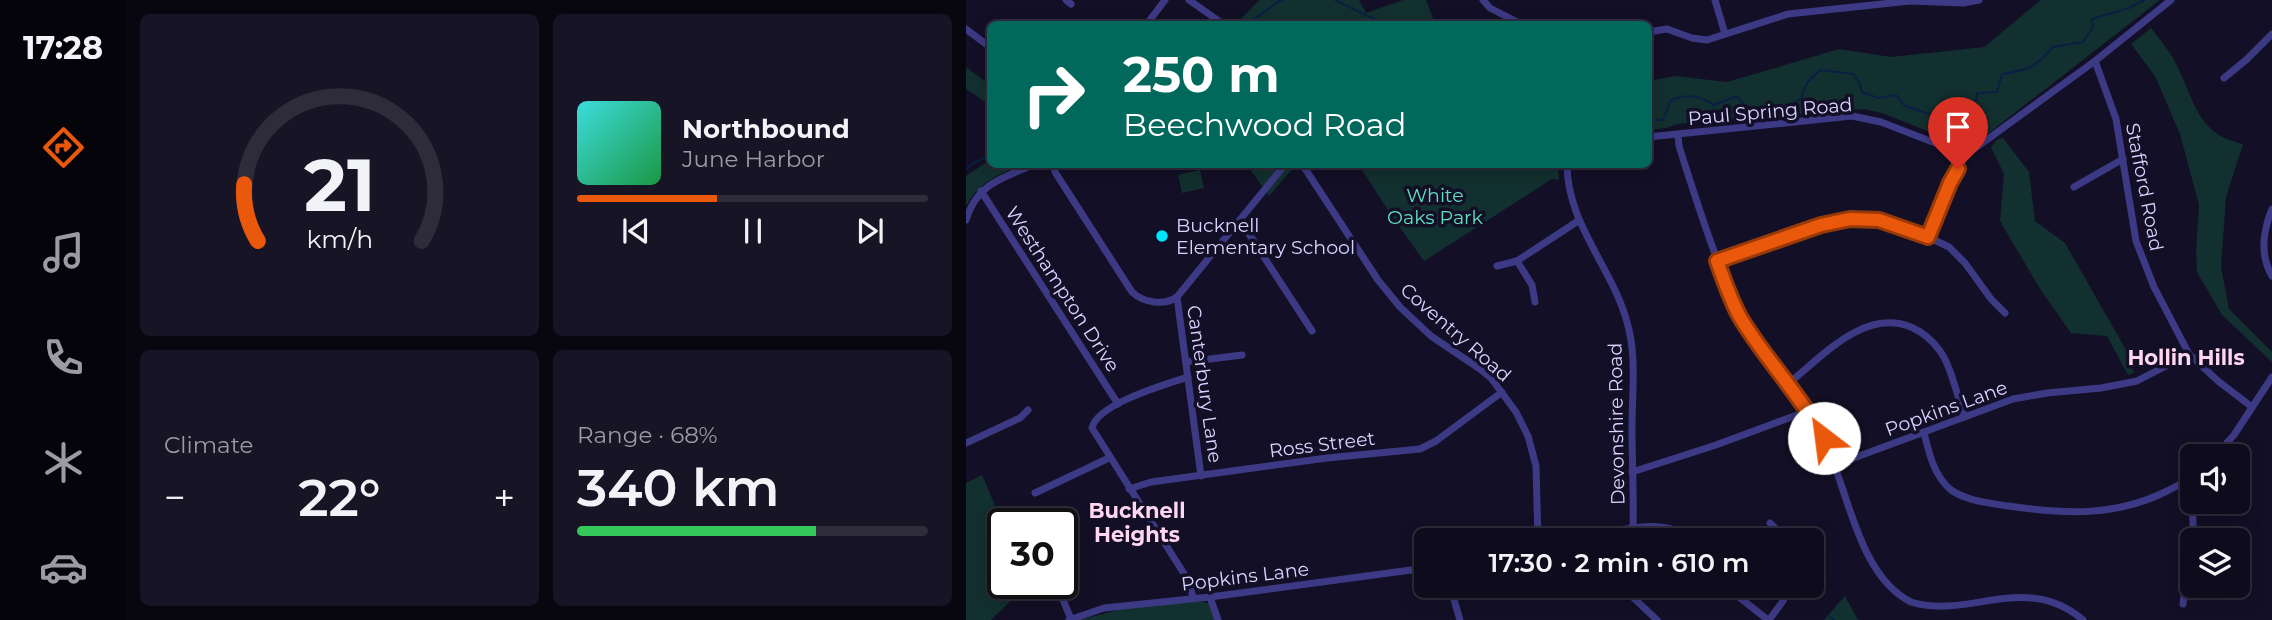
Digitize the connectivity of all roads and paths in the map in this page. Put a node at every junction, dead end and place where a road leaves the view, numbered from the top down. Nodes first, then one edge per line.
1 (1165, 0) edge
2 (1189, 0) edge
3 (1483, 0) edge
4 (1715, 0) edge
5 (1979, 0) edge
6 (2171, 0) edge
7 (1910, 1) edge
8 (1149, 21) edge
9 (1219, 21) edge
10 (1515, 21) edge
11 (966, 29) edge
12 (1652, 31) edge
13 (1725, 34) junction
14 (2272, 34) edge
15 (987, 45) edge
16 (2095, 61) junction
17 (2224, 78) dead end
18 (1678, 135) junction
19 (1652, 136) edge
20 (1966, 155) junction
21 (2123, 159) junction
22 (1025, 168) edge
23 (1054, 168) edge
24 (1283, 168) edge
25 (1305, 168) edge
26 (1567, 168) edge
27 (2074, 187) dead end
28 (981, 191) junction
29 (2272, 209) edge
30 (966, 220) edge
31 (1578, 221) junction
32 (1238, 222) junction
33 (1928, 237) junction
34 (1517, 261) junction
35 (1717, 261) junction
36 (1496, 266) dead end
37 (2272, 276) edge
38 (1177, 296) junction
39 (1535, 302) dead end
40 (2005, 313) dead end
41 (1312, 331) dead end
42 (2189, 354) junction
43 (1242, 355) dead end
44 (1186, 362) junction
45 (1188, 377) junction
46 (2272, 377) edge
47 (1789, 383) junction
48 (1502, 392) junction
49 (1118, 404) junction
50 (2252, 407) junction
51 (1028, 410) dead end
52 (1808, 411) junction
53 (1965, 417) junction
54 (1924, 433) junction
55 (966, 443) edge
56 (2226, 444) edge
57 (1109, 458) junction
58 (1835, 465) junction
59 (1632, 472) junction
60 (1201, 476) junction
61 (2180, 482) edge
62 (1129, 489) junction
63 (1035, 493) dead end
64 (2193, 514) edge
65 (1770, 523) dead end
66 (1538, 528) edge
67 (1633, 528) edge
68 (1640, 528) edge
69 (1673, 528) edge
70 (1774, 528) edge
71 (1414, 570) edge
72 (1193, 597) junction
73 (1210, 597) junction
74 (1454, 598) edge
75 (1634, 598) edge
76 (1740, 598) edge
77 (1784, 598) edge
78 (1062, 599) edge
79 (2183, 604) dead end
80 (1070, 619) edge
81 (1218, 620) edge
82 (1460, 620) edge
83 (1657, 620) edge
84 (1768, 620) edge
85 (2083, 620) edge

1 - 8 street
2 - 9 street
3 - 10 street
4 - 13 street
5 - 7 street
6 - 16 street
7 - 13 street
11 - 15 street
12 - 13 street
14 - 17 street
16 - 20 street
16 - 21 street, Stafford Road
18 - 19 street, Paul Spring Road
18 - 20 street, Paul Spring Road
18 - 35 street
20 - 33 street
21 - 27 street
21 - 42 street, Stafford Road
22 - 28 street
23 - 38 street
24 - 32 street, Canterbury Lane
25 - 48 street, Coventry Road
26 - 31 street, Devonshire Road
28 - 30 street
28 - 49 street, Westhampton Drive
29 - 37 street
31 - 34 street
31 - 59 street, Devonshire Road
32 - 38 street, Canterbury Lane
32 - 41 street
33 - 35 street
33 - 40 street
34 - 36 street
34 - 39 street
35 - 47 street
38 - 44 street, Canterbury Lane
42 - 50 street, Stafford Road
42 - 53 street, Popkins Lane
43 - 44 street
44 - 45 street, Canterbury Lane
45 - 49 street
45 - 60 street, Canterbury Lane
46 - 50 street
47 - 52 street
47 - 53 street
48 - 60 street, Ross Street
48 - 66 street, Coventry Road
49 - 57 street
50 - 56 street
51 - 55 street
52 - 58 street
52 - 59 street
53 - 54 street, Popkins Lane
54 - 58 street, Popkins Lane
54 - 61 street
57 - 62 street
57 - 63 street
58 - 85 street
59 - 67 street, Devonshire Road
60 - 62 street, Ross Street
62 - 72 street
64 - 79 street
65 - 70 street
68 - 69 street
71 - 73 street, Popkins Lane
72 - 73 street, Popkins Lane
72 - 80 street, Popkins Lane
73 - 81 street
74 - 82 street
75 - 83 street
76 - 84 street
77 - 84 street
78 - 80 street

